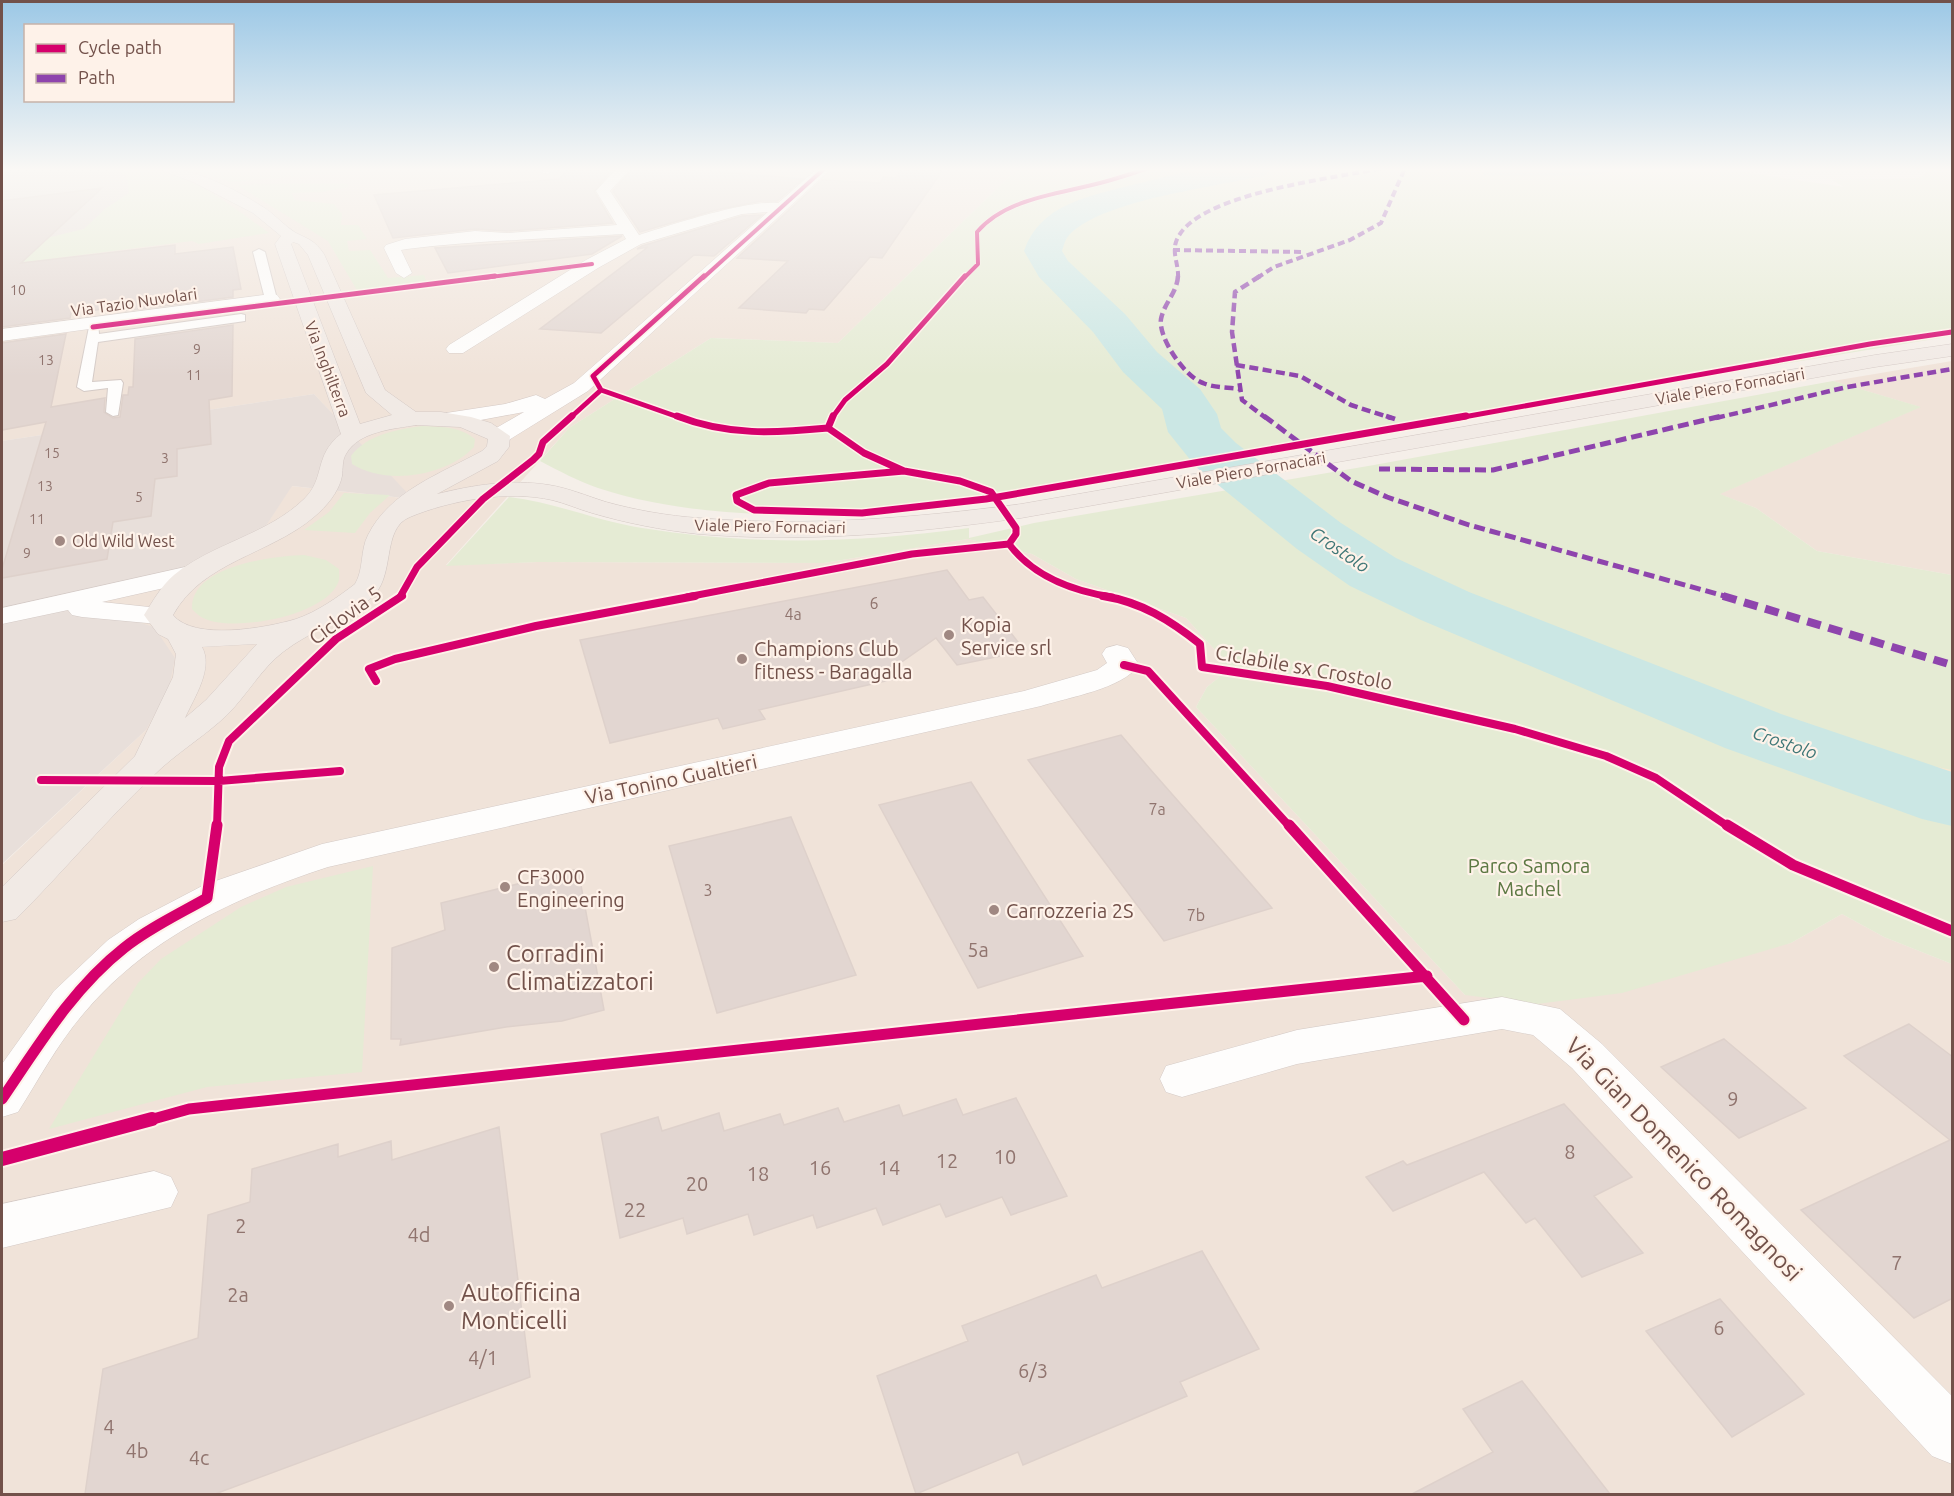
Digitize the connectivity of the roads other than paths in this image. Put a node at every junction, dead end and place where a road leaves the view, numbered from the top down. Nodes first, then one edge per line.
1 (288, 238) edge
2 (295, 238) edge
3 (459, 238) edge
4 (626, 238) edge
5 (746, 238) edge
6 (259, 252) dead end
7 (404, 273) dead end
8 (271, 299) joint
9 (241, 318) dead end
10 (93, 331) junction
11 (2, 335) edge
12 (456, 349) dead end
13 (1953, 350) edge
14 (581, 387) junction
15 (113, 412) dead end
16 (453, 418) junction
17 (412, 419) junction
18 (353, 436) junction
19 (499, 441) junction
20 (548, 492) junction
21 (395, 513) junction
22 (194, 573) junction
23 (54, 607) junction
24 (2, 616) edge
25 (169, 625) junction
26 (303, 626) junction
27 (1117, 654) dead end
28 (140, 771) junction
29 (2, 909) edge
30 (1182, 1080) dead end
31 (2, 1099) edge
32 (154, 1192) dead end
33 (2, 1226) edge
34 (1953, 1436) edge

1 - 18 main road, Via Inghilterra
2 - 17 main road, Via Inghilterra
3 - 7 street
4 - 12 street
5 - 14 street
6 - 8 lane
8 - 10 street, Via Tazio Nuvolari
9 - 10 lane
10 - 11 street, Via Tazio Nuvolari
10 - 15 lane
13 - 20 main road, Viale Piero Fornaciari
14 - 16 street
14 - 19 street
16 - 17 main road, Viale Piero Fornaciari
16 - 19 main road, Viale Piero Fornaciari
17 - 18 main road, Viale Piero Fornaciari
18 - 22 main road
19 - 20 main road, Viale Piero Fornaciari
19 - 21 main road
20 - 21 main road, Viale Piero Fornaciari
21 - 26 main road
22 - 23 street
22 - 25 main road
23 - 24 street
23 - 25 street
25 - 26 main road
25 - 28 main road
26 - 28 main road
27 - 31 street, Via Tonino Gualtieri
28 - 29 main road
30 - 34 street, Via Gian Domenico Romagnosi
32 - 33 street

